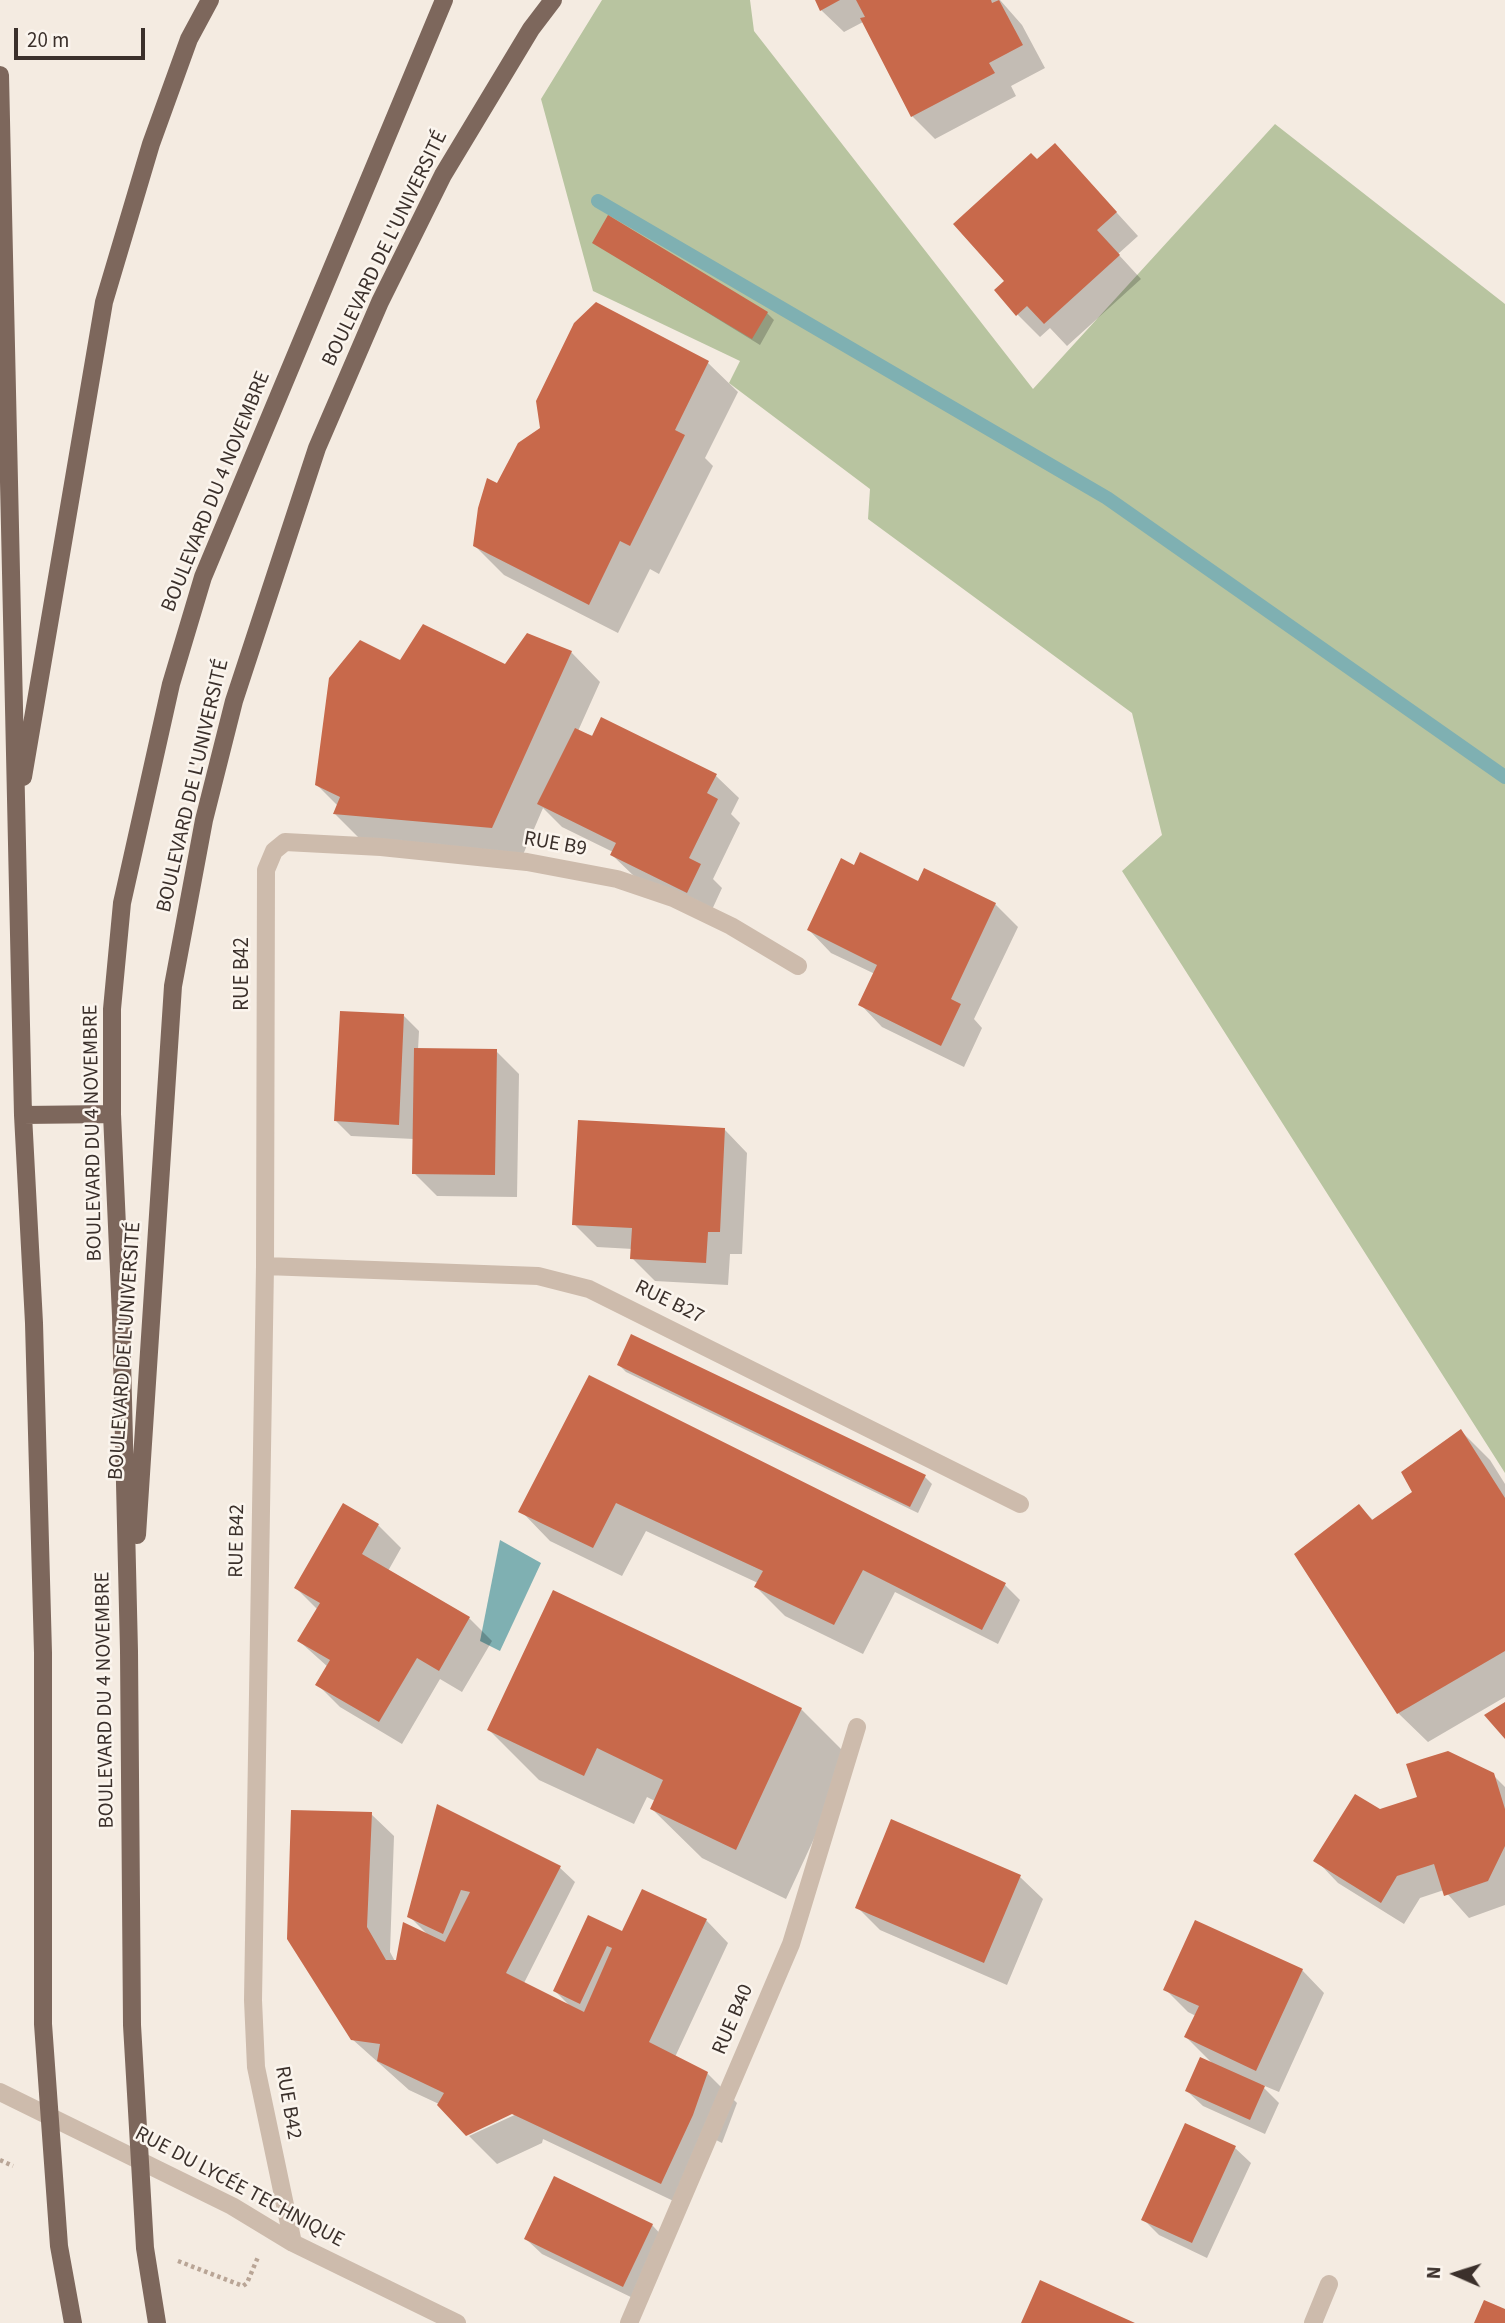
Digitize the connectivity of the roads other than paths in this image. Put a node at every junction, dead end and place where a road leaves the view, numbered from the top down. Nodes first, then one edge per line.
1 (210, 0) edge
2 (444, 0) edge
3 (553, 0) edge
4 (0, 75) edge
5 (15, 818) junction
6 (285, 842) joint
7 (797, 966) dead end
8 (112, 1114) junction
9 (23, 1115) junction
10 (265, 1266) junction
11 (1020, 1504) dead end
12 (129, 1651) junction
13 (857, 1727) dead end
14 (0, 2092) edge
15 (293, 2243) junction
16 (1329, 2284) dead end
17 (73, 2323) edge
18 (157, 2323) edge
19 (457, 2323) edge
20 (629, 2323) edge
21 (1313, 2323) edge

1 - 5 main road
2 - 8 main road, BOULEVARD DU 4 NOVEMBRE
3 - 12 main road, BOULEVARD DE L'UNIVERSITÉ
4 - 5 main road
5 - 9 main road
6 - 7 street, RUE B9
6 - 10 street, RUE B42
8 - 9 main road
8 - 12 main road, BOULEVARD DU 4 NOVEMBRE
9 - 17 main road
10 - 11 street, RUE B27
10 - 15 street, RUE B42
12 - 18 main road, BOULEVARD DU 4 NOVEMBRE
13 - 20 street, RUE B40
14 - 15 street, RUE DU LYCÉE TECHNIQUE
15 - 19 street, RUE DU LYCÉE TECHNIQUE
16 - 21 street

